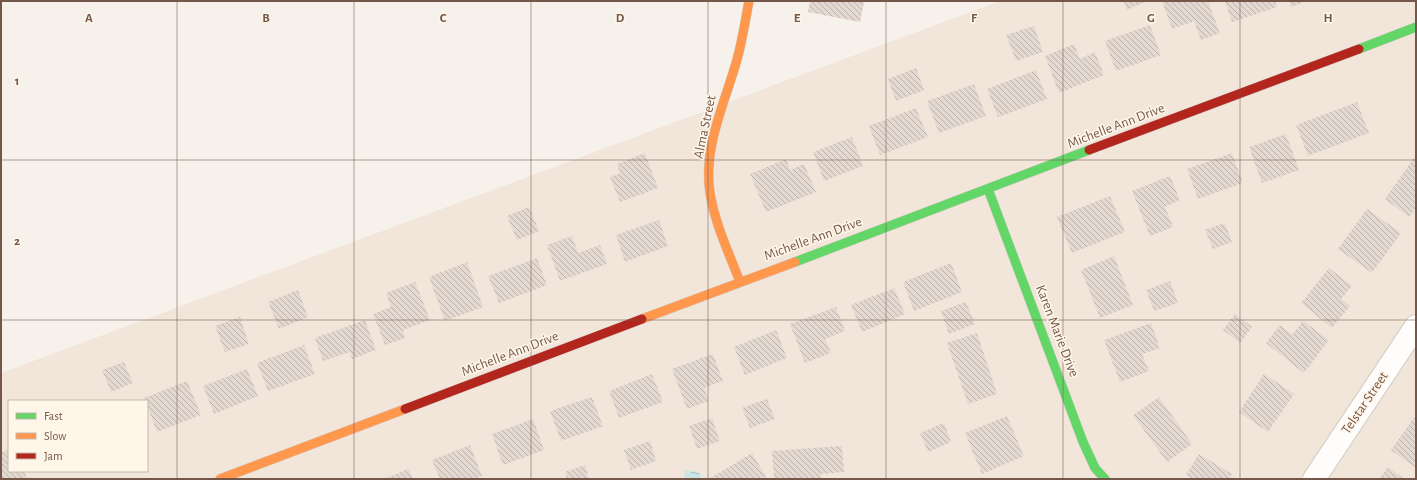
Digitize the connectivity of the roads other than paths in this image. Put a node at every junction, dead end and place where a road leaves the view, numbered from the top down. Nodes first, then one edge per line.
1 (749, 1) edge
2 (1416, 27) edge
3 (988, 189) junction
4 (740, 282) junction
5 (1416, 326) edge
6 (220, 479) edge
7 (1105, 479) edge
8 (1314, 479) edge

1 - 4 street, Alma Street
2 - 3 street, Michelle Ann Drive
3 - 4 street, Michelle Ann Drive
3 - 7 street, Karen Marie Drive
4 - 6 street, Michelle Ann Drive
5 - 8 street, Telstar Street

